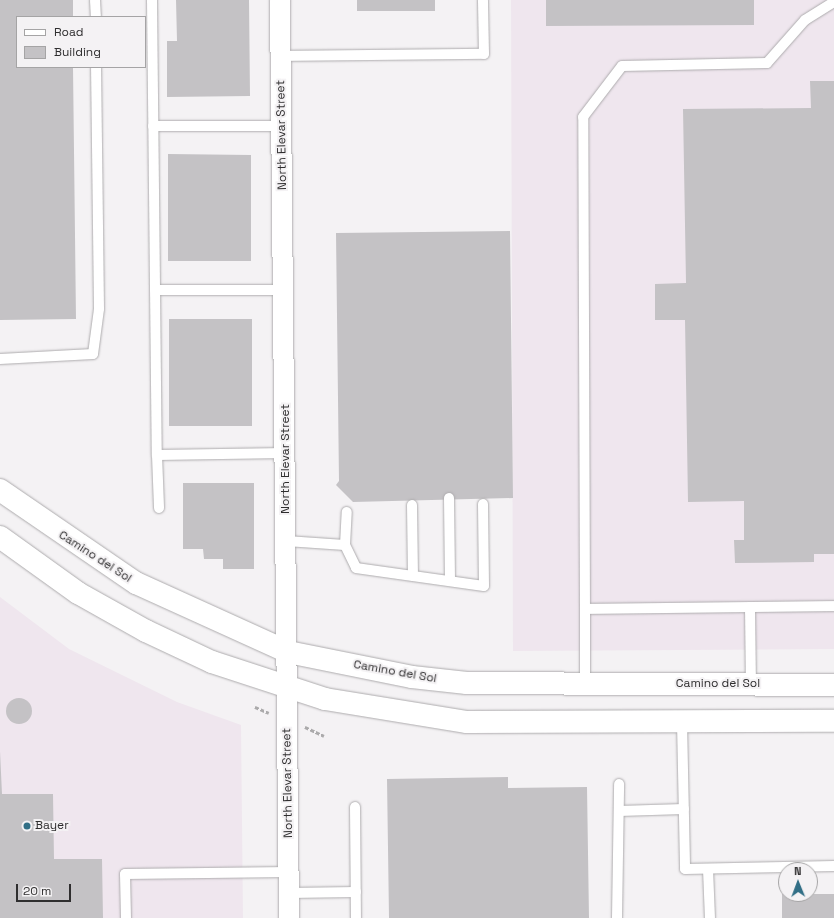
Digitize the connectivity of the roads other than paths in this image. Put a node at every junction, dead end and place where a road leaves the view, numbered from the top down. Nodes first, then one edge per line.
1 (95, 0) edge
2 (152, 0) edge
3 (280, 0) edge
4 (483, 0) edge
5 (834, 2) edge
6 (96, 16) edge
7 (280, 56) junction
8 (96, 68) edge
9 (153, 126) junction
10 (282, 126) junction
11 (154, 290) junction
12 (284, 290) junction
13 (0, 359) edge
14 (286, 453) junction
15 (157, 455) junction
16 (0, 490) edge
17 (449, 498) dead end
18 (483, 504) dead end
19 (412, 505) dead end
20 (159, 508) dead end
21 (346, 512) dead end
22 (0, 537) edge
23 (286, 541) junction
24 (345, 546) junction
25 (412, 576) junction
26 (450, 581) junction
27 (834, 606) edge
28 (750, 607) junction
29 (585, 609) junction
30 (288, 652) junction
31 (751, 684) junction
32 (834, 685) edge
33 (585, 686) junction
34 (288, 689) junction
35 (834, 721) edge
36 (682, 722) junction
37 (619, 784) dead end
38 (355, 806) dead end
39 (684, 809) junction
40 (619, 811) junction
41 (834, 866) edge
42 (708, 869) junction
43 (289, 872) junction
44 (356, 892) junction
45 (289, 893) junction
46 (126, 918) edge
47 (289, 918) edge
48 (356, 918) edge
49 (617, 918) edge
50 (710, 918) edge

1 - 6 lane
2 - 9 lane
3 - 7 street, North Elevar Street
4 - 7 lane
5 - 29 lane
7 - 10 street, North Elevar Street
8 - 13 lane
9 - 10 lane
9 - 11 lane
10 - 12 street, North Elevar Street
11 - 12 lane
11 - 15 lane
12 - 14 street, North Elevar Street
14 - 15 lane
14 - 23 street, North Elevar Street
15 - 20 lane
16 - 30 street, Camino del Sol
17 - 26 lane
18 - 26 lane
19 - 25 lane
21 - 24 lane
22 - 34 street
23 - 24 lane
23 - 30 street, North Elevar Street
24 - 25 lane
25 - 26 lane
27 - 28 lane
28 - 29 lane
28 - 31 lane
29 - 33 lane
30 - 33 street, Camino del Sol
30 - 34 street, North Elevar Street
31 - 32 street, Camino del Sol
31 - 33 street, Camino del Sol
34 - 36 street
34 - 43 street, North Elevar Street
35 - 36 street
36 - 39 lane
37 - 40 lane
38 - 44 lane
39 - 40 lane
39 - 42 lane
40 - 49 lane
41 - 42 lane
42 - 50 lane
43 - 45 street, North Elevar Street
43 - 46 lane
44 - 45 lane
44 - 48 lane
45 - 47 street, North Elevar Street

